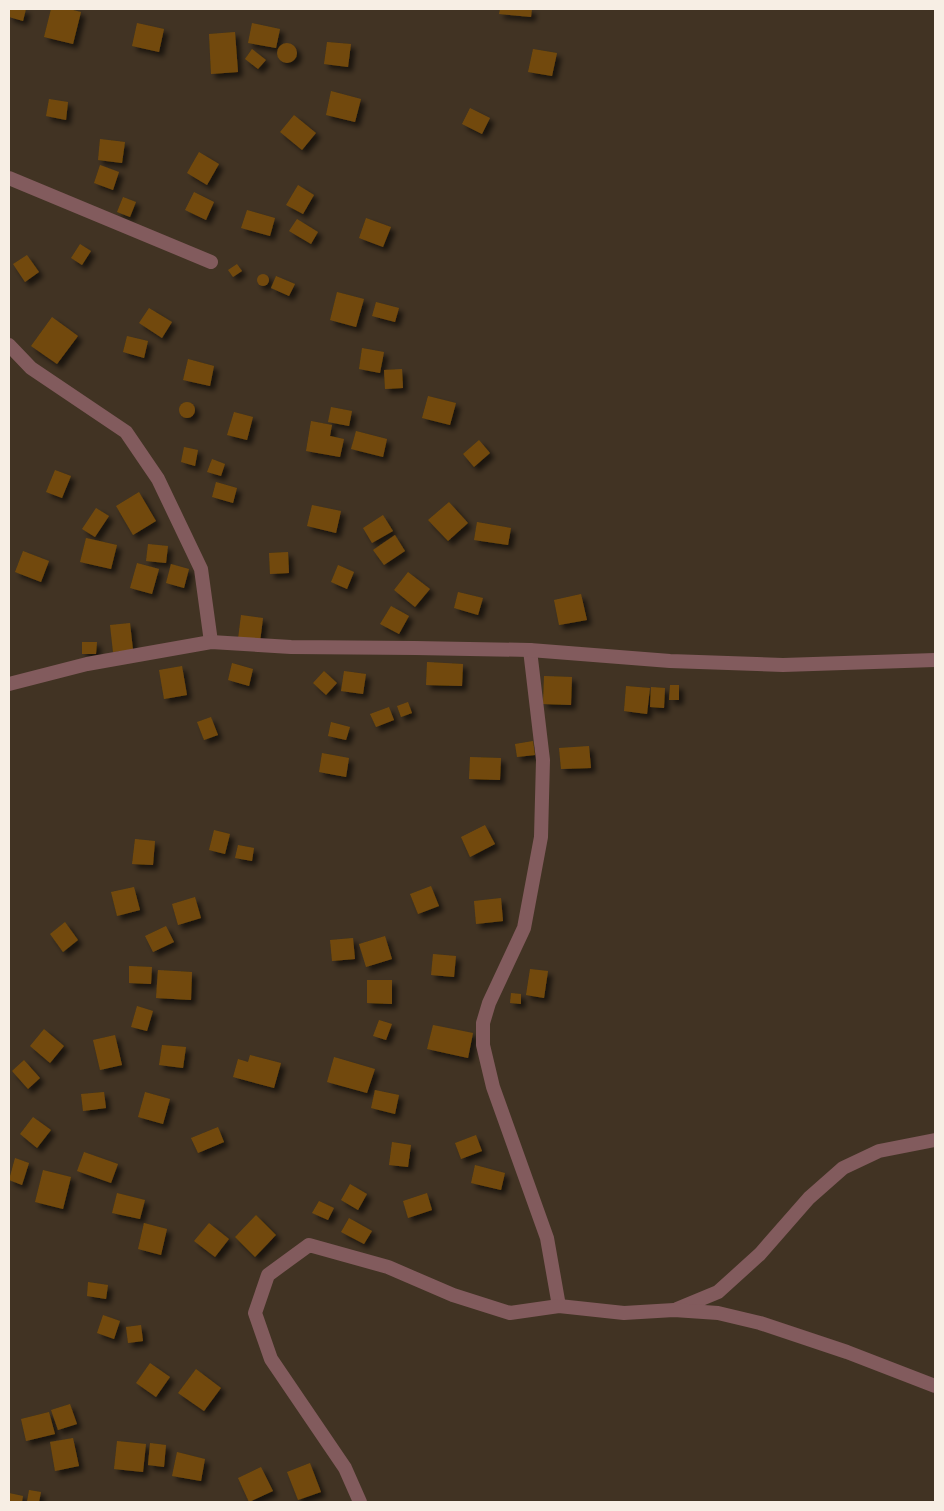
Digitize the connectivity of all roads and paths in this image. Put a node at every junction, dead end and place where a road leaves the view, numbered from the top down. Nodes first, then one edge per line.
1 (9, 178) edge
2 (211, 262) dead end
3 (9, 345) edge
4 (211, 642) junction
5 (530, 650) junction
6 (935, 660) edge
7 (9, 684) edge
8 (935, 1140) edge
9 (559, 1306) junction
10 (674, 1310) junction
11 (935, 1386) edge
12 (360, 1502) edge

1 - 2 street
3 - 4 street
4 - 5 street
4 - 7 street
5 - 6 street
5 - 9 street
8 - 10 street
9 - 10 street
9 - 12 street
10 - 11 street

